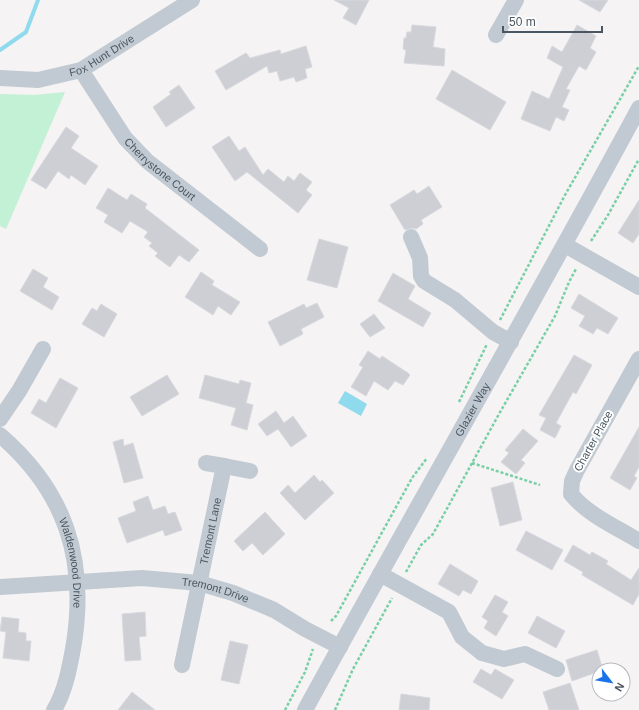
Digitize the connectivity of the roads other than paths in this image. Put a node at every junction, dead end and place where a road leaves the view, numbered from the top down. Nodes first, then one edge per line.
1 (192, 0) edge
2 (516, 0) edge
3 (496, 35) dead end
4 (81, 70) junction
5 (0, 78) edge
6 (639, 108) edge
7 (411, 237) dead end
8 (565, 245) junction
9 (260, 249) dead end
10 (639, 288) edge
11 (511, 342) junction
12 (43, 349) dead end
13 (639, 359) edge
14 (0, 419) edge
15 (0, 435) edge
16 (206, 462) dead end
17 (224, 466) junction
18 (250, 471) dead end
19 (639, 541) edge
20 (380, 574) junction
21 (78, 582) junction
22 (199, 583) junction
23 (0, 587) edge
24 (340, 647) junction
25 (182, 665) dead end
26 (557, 669) dead end
27 (54, 710) edge
28 (305, 710) edge

1 - 4 street, Fox Hunt Drive
2 - 3 street
4 - 5 street, Fox Hunt Drive
4 - 9 street, Cherrystone Court
6 - 8 street, Glazier Way
7 - 11 street
8 - 10 street
8 - 11 street, Glazier Way
11 - 20 street, Glazier Way
12 - 14 street
13 - 19 street, Charter Place
15 - 21 street, Waldenwood Drive
16 - 17 street
17 - 18 street
17 - 22 street, Tremont Lane
20 - 24 street, Glazier Way
20 - 26 street
21 - 22 street, Tremont Drive
21 - 23 street, Tremont Drive
21 - 27 street, Waldenwood Drive
22 - 24 street, Tremont Drive
22 - 25 street, Tremont Lane
24 - 28 street, Glazier Way

